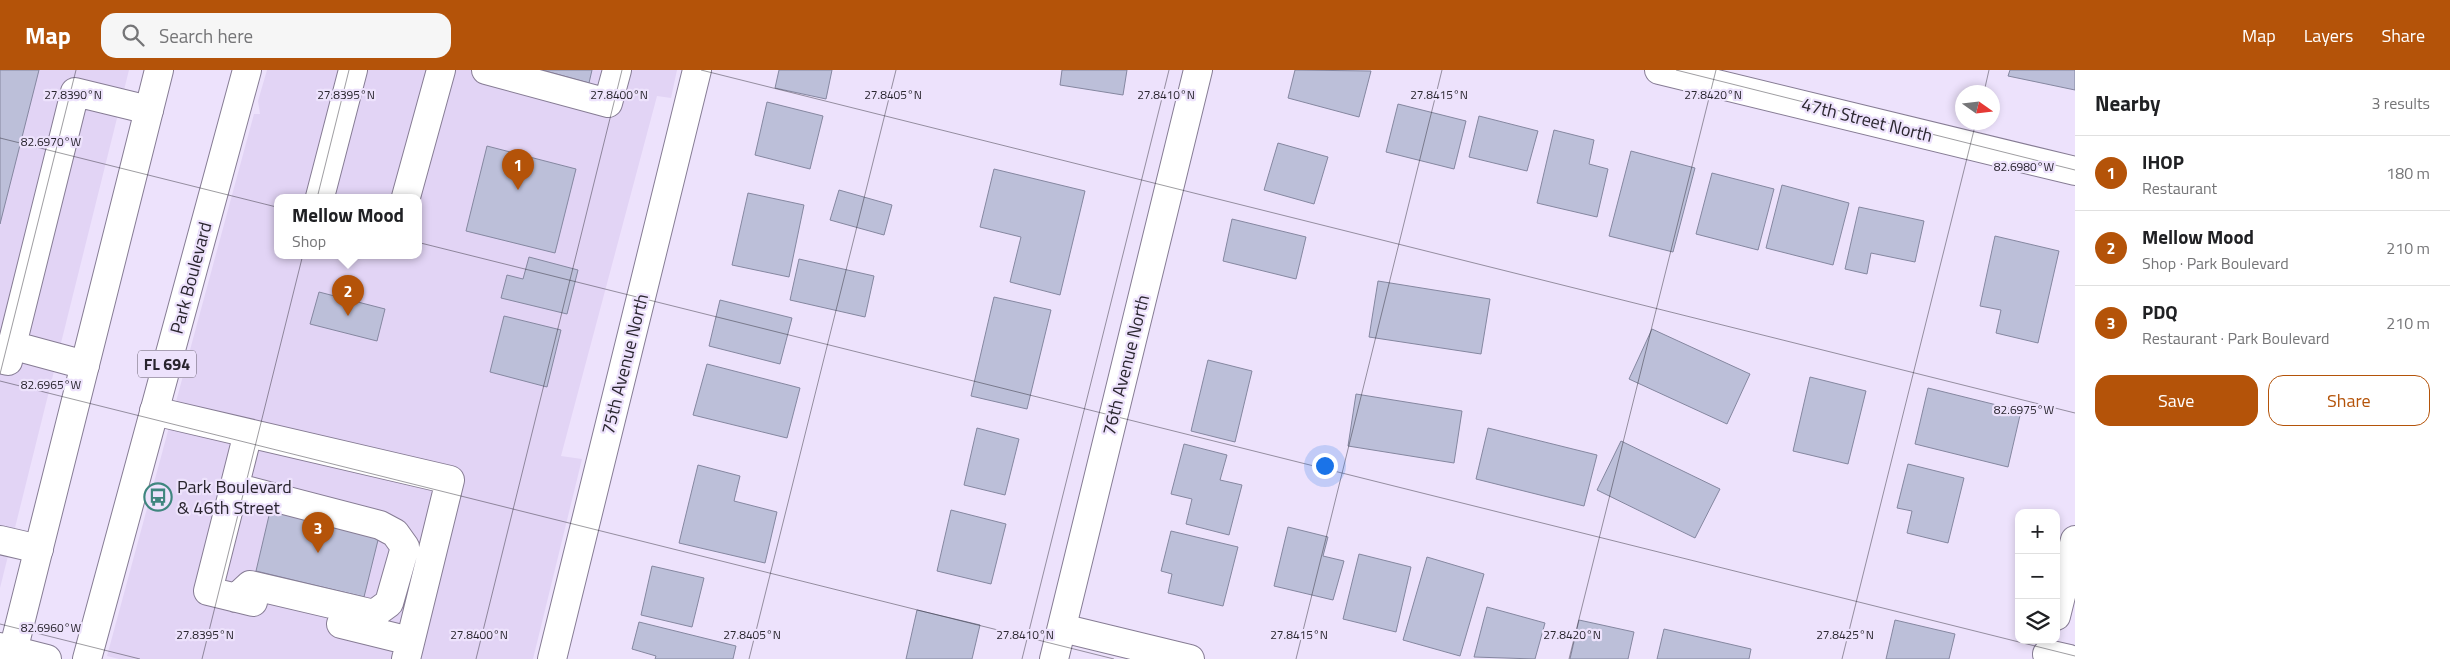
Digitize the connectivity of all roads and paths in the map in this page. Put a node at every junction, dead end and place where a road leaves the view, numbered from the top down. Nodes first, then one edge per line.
1 (159, 70) edge
2 (236, 70) edge
3 (247, 70) edge
4 (353, 70) edge
5 (441, 70) edge
6 (486, 70) edge
7 (617, 70) edge
8 (697, 70) edge
9 (1198, 70) edge
10 (1659, 70) edge
11 (240, 98) junction
12 (149, 110) junction
13 (2075, 171) edge
14 (321, 194) edge
15 (407, 194) edge
16 (6, 352) edge
17 (85, 365) junction
18 (154, 411) junction
19 (248, 433) junction
20 (234, 487) junction
21 (0, 540) edge
22 (2075, 540) edge
23 (39, 549) junction
24 (236, 598) junction
25 (2060, 600) edge
26 (1062, 628) junction
27 (408, 650) edge
28 (8, 652) edge
29 (47, 659) edge
30 (86, 659) edge
31 (552, 659) edge
32 (1054, 659) edge
33 (1190, 659) edge

1 - 12 street
2 - 11 street
3 - 11 street, Park Boulevard / FL 694
4 - 14 street
5 - 15 street
6 - 7 street
8 - 31 street, 75th Avenue North
9 - 26 street, 76th Avenue North
10 - 13 street, 47th Street North
11 - 18 street, Park Boulevard / FL 694
12 - 16 street
12 - 17 street
16 - 17 street
17 - 23 street
18 - 19 street
18 - 30 street, Park Boulevard / FL 694
19 - 20 street
19 - 27 street
20 - 24 street
20 - 24 street
21 - 23 street
22 - 25 street
23 - 28 street
24 - 27 street
26 - 32 street, 76th Avenue North
26 - 33 street
28 - 29 street

